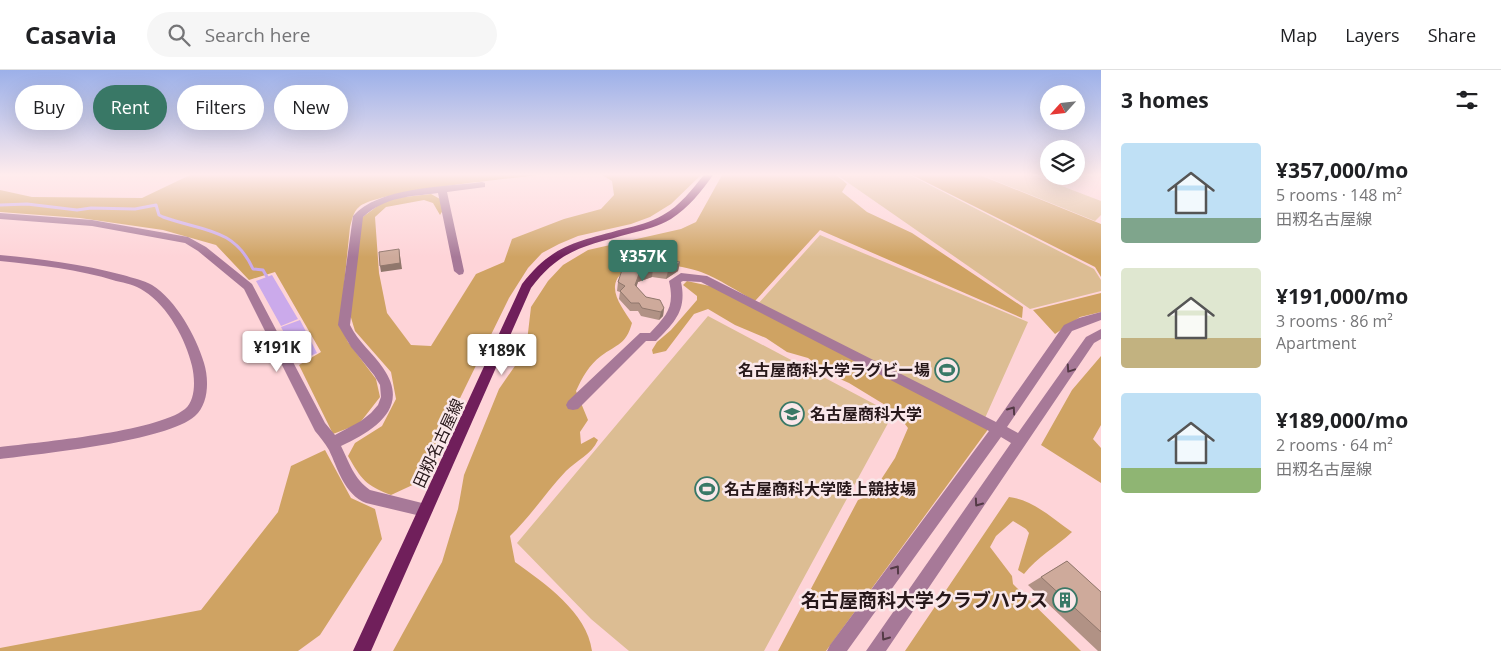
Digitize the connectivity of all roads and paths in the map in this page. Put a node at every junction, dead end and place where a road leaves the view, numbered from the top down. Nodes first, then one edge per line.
1 (376, 202) edge
2 (445, 202) edge
3 (683, 202) edge
4 (0, 216) edge
5 (0, 258) edge
6 (459, 272) dead end
7 (1101, 316) edge
8 (1068, 328) junction
9 (1095, 337) edge
10 (572, 405) dead end
11 (998, 430) junction
12 (1021, 441) junction
13 (332, 443) junction
14 (0, 453) edge
15 (425, 510) junction
16 (362, 651) edge
17 (836, 651) edge
18 (875, 651) edge

1 - 13 street
2 - 6 street
3 - 15 main road, 田籾名古屋線
4 - 13 street
5 - 14 street
7 - 8 street
8 - 9 street
11 -> 8 street
9 -> 12 street
10 - 11 street
11 - 12 street
17 -> 11 street
12 -> 18 street
13 - 15 street
15 - 16 main road, 田籾名古屋線

